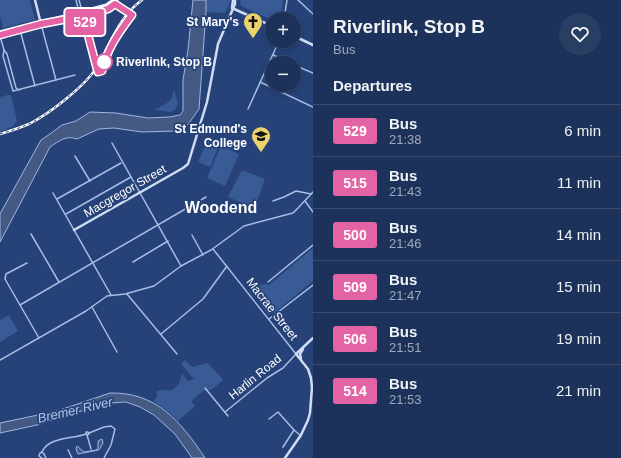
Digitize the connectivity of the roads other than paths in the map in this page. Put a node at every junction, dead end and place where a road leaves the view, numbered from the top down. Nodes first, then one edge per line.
1 (35, 0) edge
2 (76, 0) edge
3 (79, 0) edge
4 (234, 0) edge
5 (287, 0) edge
6 (298, 0) edge
7 (115, 1) edge
8 (232, 8) junction
9 (81, 12) junction
10 (285, 12) edge
11 (313, 14) edge
12 (82, 16) junction
13 (265, 23) edge
14 (41, 24) junction
15 (20, 30) junction
16 (0, 35) edge
17 (301, 39) edge
18 (313, 45) edge
19 (276, 48) edge
20 (4, 50) junction
21 (273, 55) joint
22 (301, 68) edge
23 (97, 69) dead end
24 (94, 72) dead end
25 (313, 73) edge
26 (75, 75) dead end
27 (56, 81) junction
28 (260, 82) junction
29 (35, 86) junction
30 (20, 90) junction
31 (313, 106) edge
32 (248, 109) dead end
33 (112, 143) dead end
34 (75, 156) dead end
35 (122, 162) junction
36 (131, 177) junction
37 (90, 180) junction
38 (53, 193) dead end
39 (140, 193) junction
40 (312, 193) edge
41 (206, 197) dead end
42 (57, 199) junction
43 (273, 200) dead end
44 (305, 201) junction
45 (313, 212) edge
46 (66, 215) junction
47 (158, 225) junction
48 (74, 230) junction
49 (31, 234) dead end
50 (192, 235) dead end
51 (168, 241) junction
52 (313, 245) edge
53 (214, 249) junction
54 (203, 255) junction
55 (133, 262) dead end
56 (27, 263) dead end
57 (93, 263) junction
58 (181, 266) junction
59 (227, 266) junction
60 (59, 282) junction
61 (268, 282) dead end
62 (313, 285) edge
63 (127, 293) junction
64 (111, 295) junction
65 (20, 305) junction
66 (92, 307) junction
67 (269, 319) junction
68 (161, 334) junction
69 (39, 338) junction
70 (313, 338) edge
71 (310, 341) junction
72 (117, 352) dead end
73 (177, 354) dead end
74 (296, 354) junction
75 (0, 360) edge
76 (301, 360) junction
77 (312, 381) edge
78 (205, 388) dead end
79 (225, 412) junction
80 (228, 416) dead end
81 (269, 419) dead end
82 (294, 430) junction
83 (88, 434) junction
84 (301, 435) junction
85 (283, 446) dead end
86 (68, 450) dead end
87 (91, 450) dead end
88 (43, 453) junction
89 (40, 458) edge
90 (46, 458) edge
91 (72, 458) edge
92 (104, 458) edge
93 (286, 458) edge

1 - 14 street
2 - 9 street
3 - 9 street
4 - 8 street
5 - 10 street
6 - 11 street
7 - 9 main road
7 - 12 main road
8 - 13 street
8 - 39 street, Macgregor Street
9 - 12 main road
9 - 14 main road
12 - 14 main road
12 - 23 street
12 - 24 street
14 - 15 main road
14 - 27 street
15 - 16 main road
15 - 29 street
16 - 20 street
17 - 18 street
19 - 21 street
20 - 30 street
20 - 30 street
21 - 28 street
22 - 25 street
26 - 27 street
27 - 29 street
28 - 31 street
28 - 32 street
29 - 30 street
33 - 35 street
34 - 37 street
35 - 36 street
35 - 37 street
36 - 39 street
36 - 46 street
37 - 42 street
38 - 42 street
39 - 47 street
39 - 48 street, Macgregor Street
40 - 43 street
40 - 44 street
41 - 47 street
42 - 46 street
44 - 45 street
44 - 53 street
46 - 48 street
47 - 51 street
47 - 57 street
48 - 57 street
49 - 60 street
50 - 54 street
51 - 55 street
51 - 58 street
52 - 61 street
53 - 54 street
53 - 59 street, Macrae Street
54 - 58 street
56 - 65 street
57 - 60 street
57 - 64 street
58 - 63 street
59 - 67 street, Macrae Street
59 - 68 street
60 - 65 street
62 - 67 street
63 - 64 street
63 - 68 street
64 - 66 street
65 - 69 street
66 - 69 street
66 - 72 street
67 - 74 street, Macrae Street
68 - 73 street
69 - 75 street
70 - 71 street, Harlin Road
71 - 74 street, Harlin Road
71 - 76 street
74 - 76 street, Macrae Street
74 - 79 street, Harlin Road
76 - 77 street, Macrae Street
77 - 84 street
78 - 79 street
79 - 80 street
81 - 82 street
82 - 84 street
82 - 85 street
83 - 87 street
83 - 88 street
83 - 92 street
84 - 93 street
86 - 91 street
88 - 89 street
88 - 89 street
88 - 90 street

